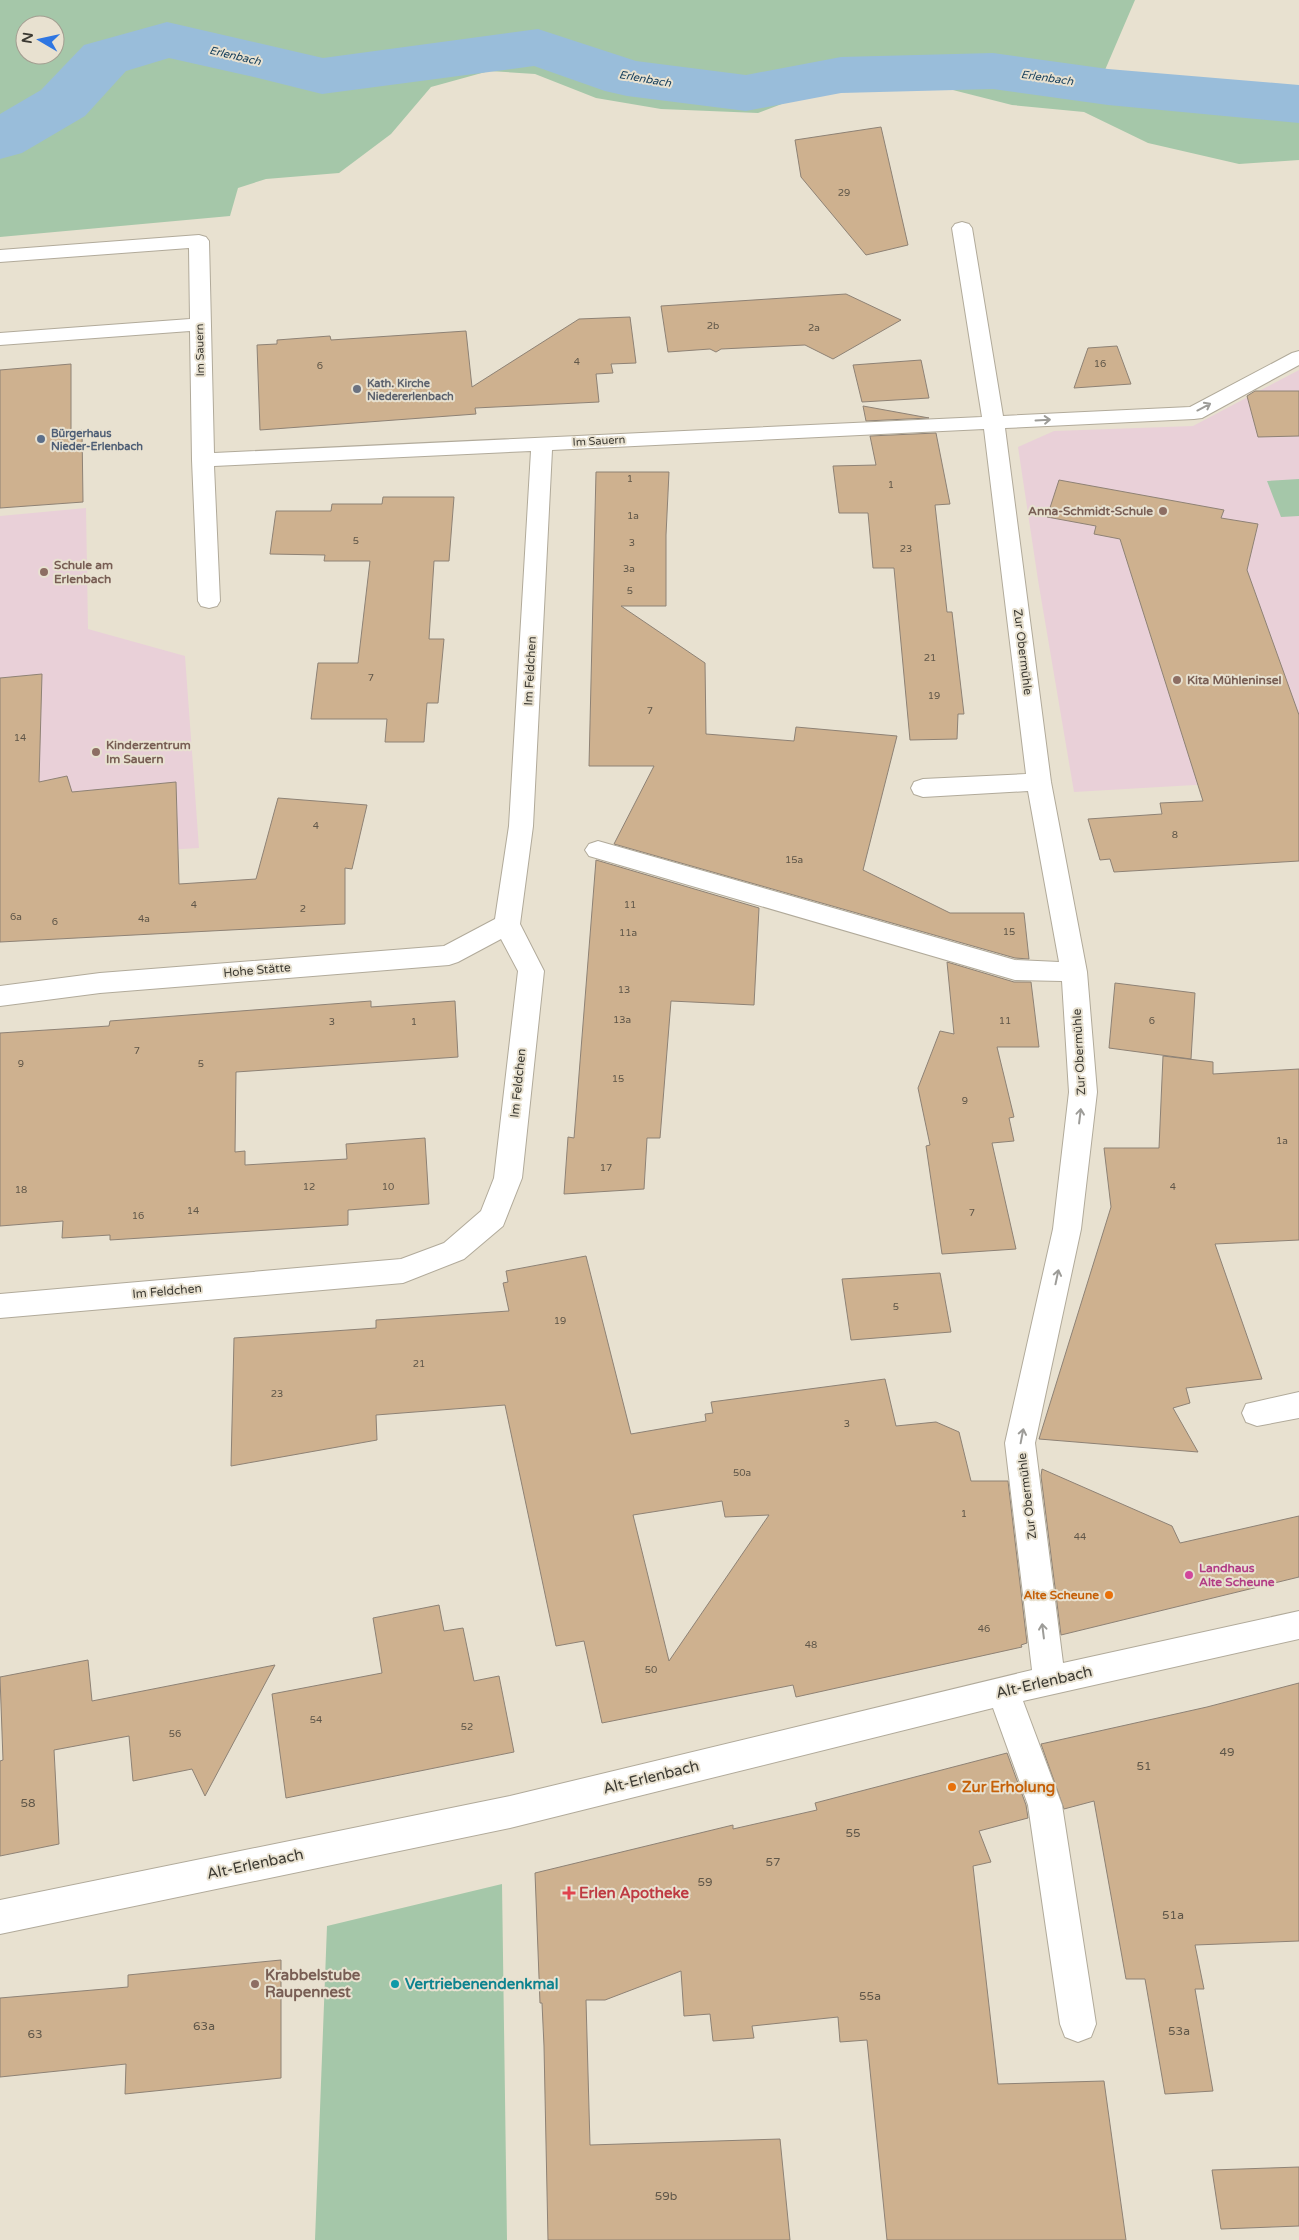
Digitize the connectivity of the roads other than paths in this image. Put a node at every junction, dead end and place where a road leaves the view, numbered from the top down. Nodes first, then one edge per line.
1 (962, 228) dead end
2 (0, 256) edge
3 (200, 324) junction
4 (0, 338) edge
5 (1299, 357) edge
6 (994, 423) junction
7 (542, 443) junction
8 (203, 460) junction
9 (209, 601) dead end
10 (1039, 782) junction
11 (923, 788) dead end
12 (598, 850) dead end
13 (507, 924) junction
14 (1074, 972) junction
15 (0, 996) edge
16 (0, 1306) edge
17 (1299, 1405) edge
18 (1258, 1414) dead end
19 (1299, 1625) edge
20 (1049, 1680) junction
21 (1003, 1691) junction
22 (0, 1916) edge
23 (1078, 2024) dead end

1 - 6 street, Zur Obermühle
2 - 3 street, Im Sauern
3 - 4 street
3 - 8 street, Im Sauern
6 -> 5 street
6 - 7 street, Im Sauern
6 - 10 street, Zur Obermühle
7 - 8 street, Im Sauern
7 - 13 street, Im Feldchen
8 - 9 street, Im Sauern
10 - 11 street
10 - 14 street, Zur Obermühle
12 - 14 street
13 - 15 street, Hohe Stätte
13 - 16 street, Im Feldchen
20 -> 14 street, Zur Obermühle
17 - 18 street
19 - 20 street, Alt-Erlenbach
20 - 21 street, Alt-Erlenbach
21 - 22 street, Alt-Erlenbach
21 - 23 street

